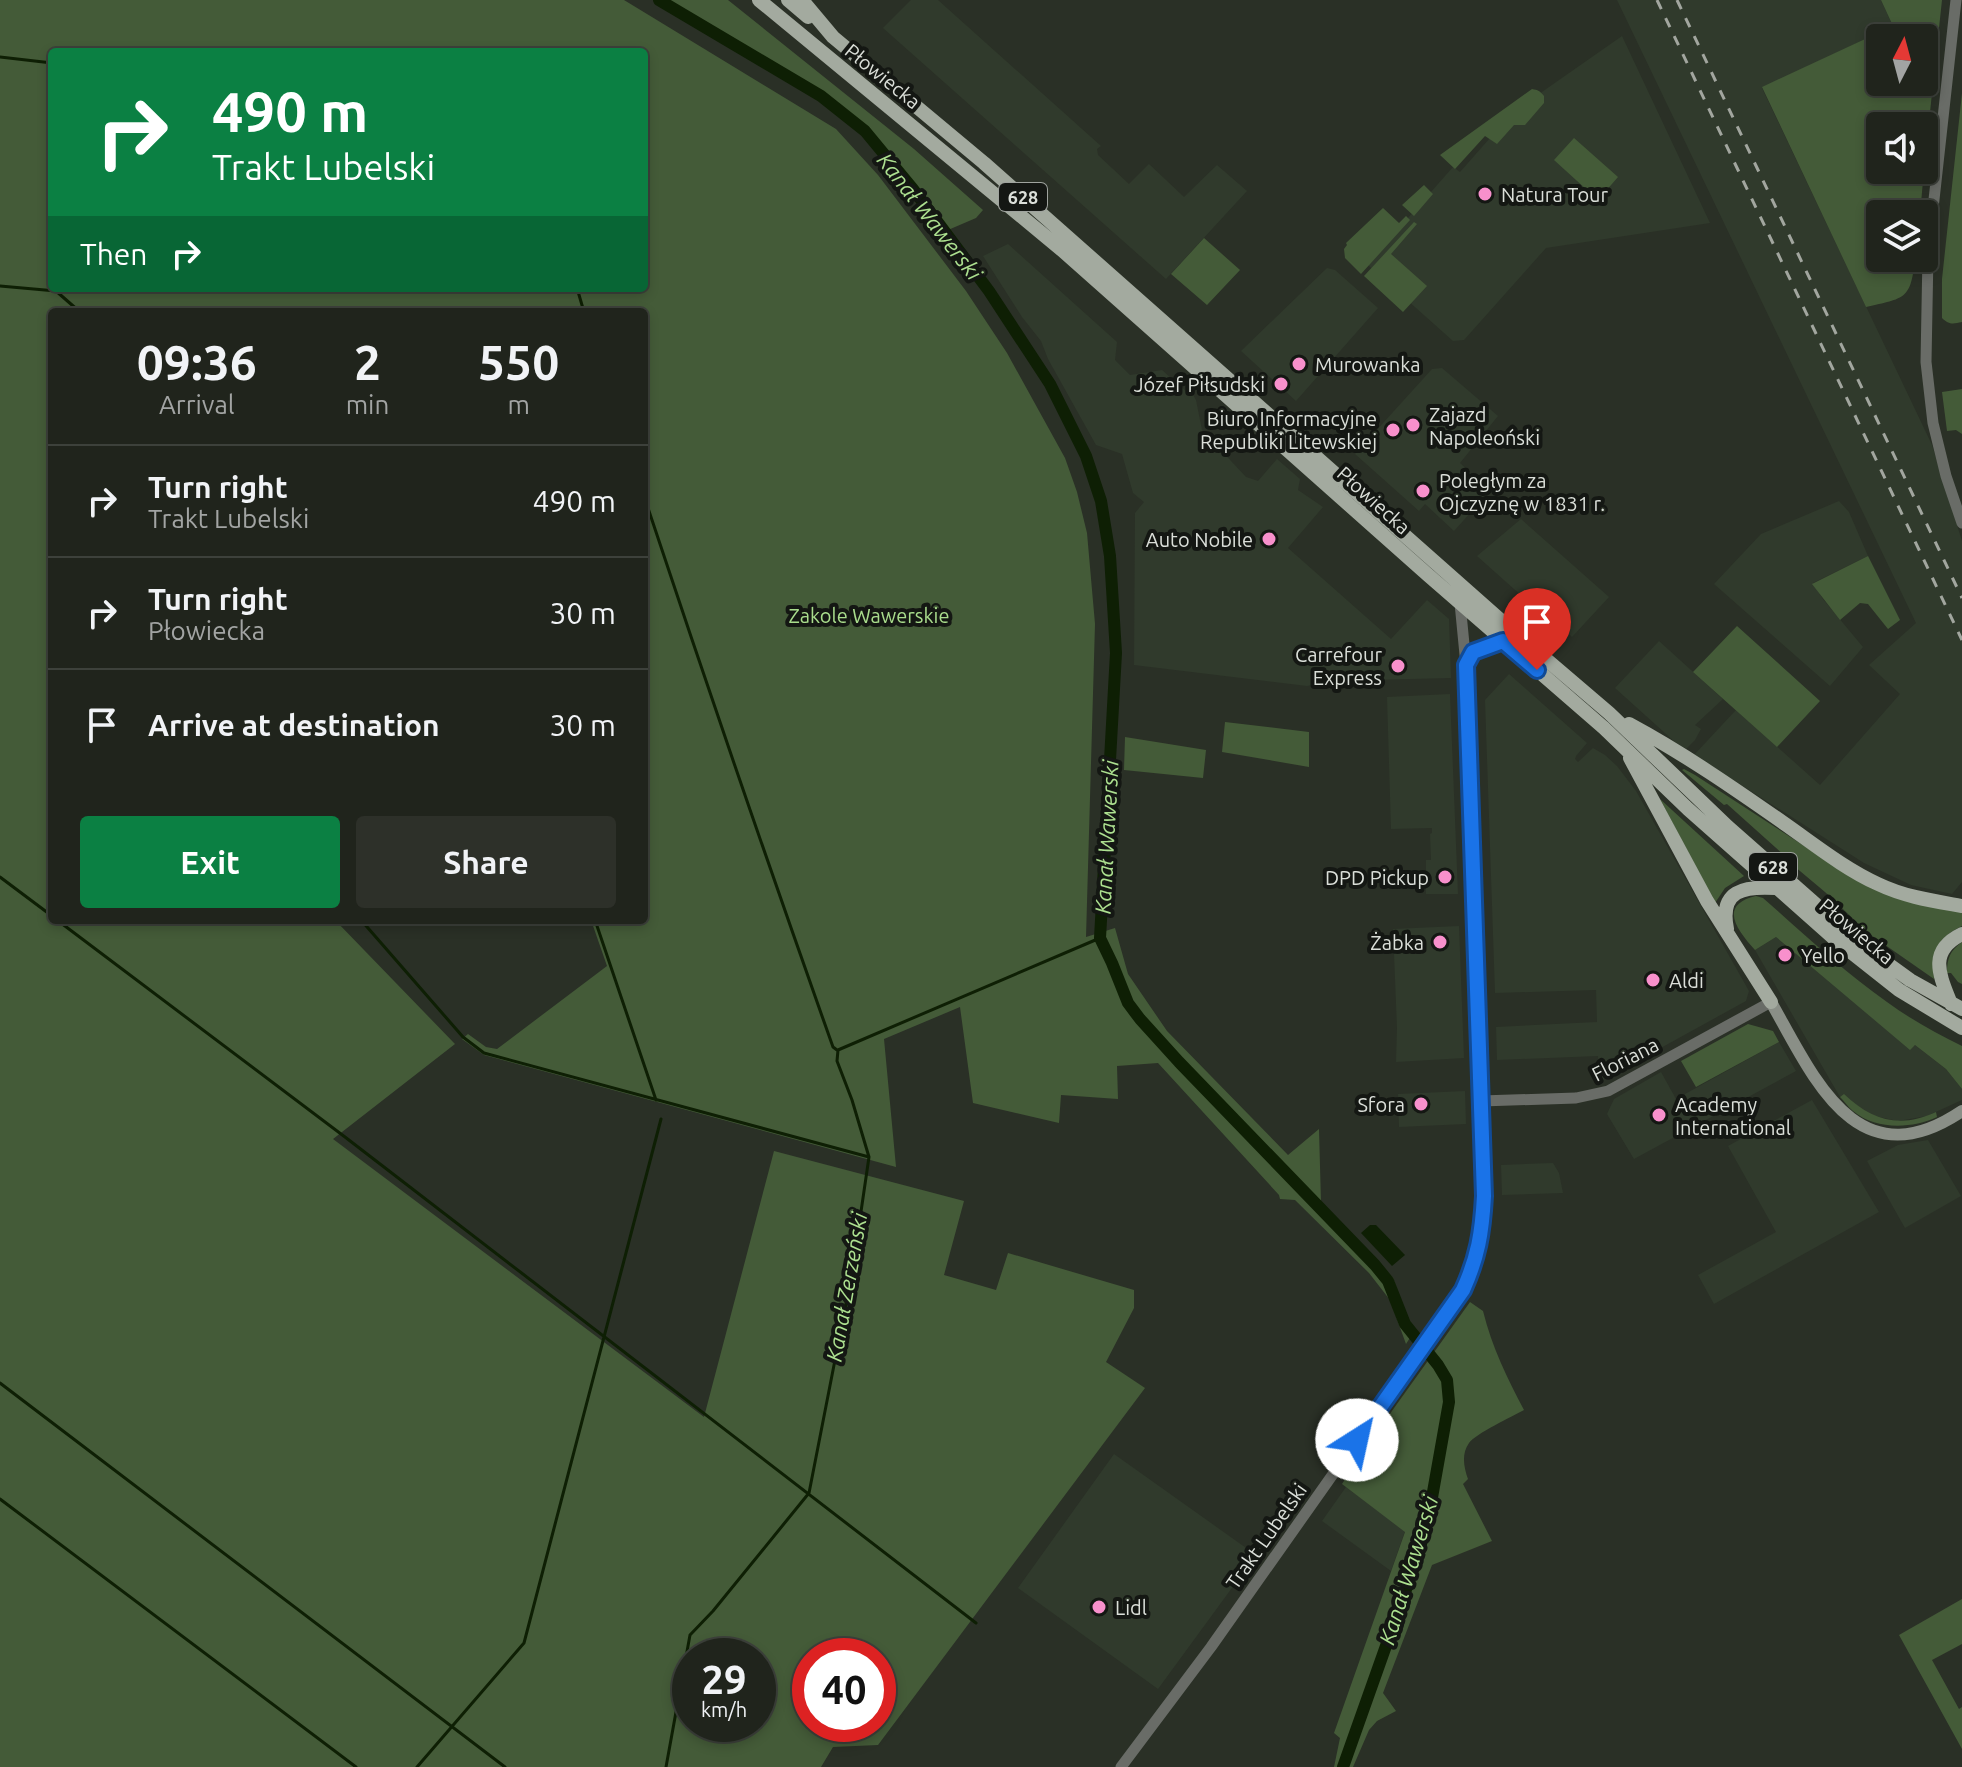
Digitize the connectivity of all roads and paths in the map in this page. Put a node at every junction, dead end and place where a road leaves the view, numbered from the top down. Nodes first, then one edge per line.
1 (759, 0) edge
2 (788, 0) edge
3 (802, 0) edge
4 (1956, 0) edge
5 (833, 37) junction
6 (1962, 523) edge
7 (1460, 603) junction
8 (1503, 641) junction
9 (1466, 665) junction
10 (1609, 713) junction
11 (1624, 747) junction
12 (1776, 888) junction
13 (1962, 906) edge
14 (1962, 934) edge
15 (1729, 937) junction
16 (1771, 1002) junction
17 (1957, 1006) edge
18 (1962, 1028) edge
19 (1481, 1101) junction
20 (1959, 1115) edge
21 (1121, 1767) edge

1 - 7 main road, Płowiecka / 628
2 - 5 main road, 628
3 - 5 main road, Płowiecka
4 - 6 street
5 - 10 main road, Płowiecka / 628
7 - 8 main road, Płowiecka / 628
7 - 9 street, Trakt Lubelski
8 - 9 street
8 - 11 main road, Płowiecka / 628
9 - 19 street, Trakt Lubelski
10 - 13 main road
10 - 17 main road, Płowiecka / 628
11 - 12 main road, Płowiecka / 628
11 - 15 main road
12 - 15 main road
12 - 18 main road, Płowiecka / 628
14 - 17 main road
15 - 16 main road
16 - 19 street, Floriana
16 - 20 main road
19 - 21 street, Trakt Lubelski

